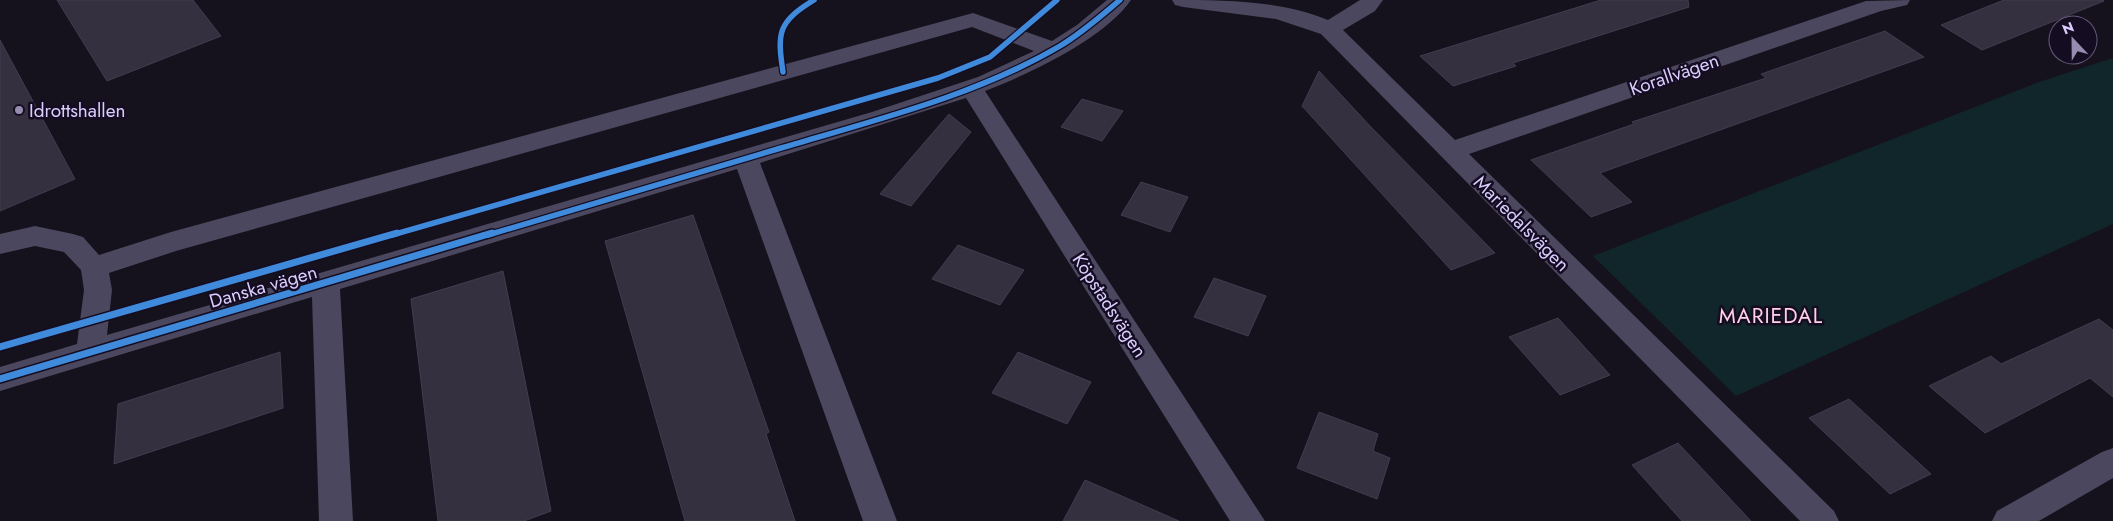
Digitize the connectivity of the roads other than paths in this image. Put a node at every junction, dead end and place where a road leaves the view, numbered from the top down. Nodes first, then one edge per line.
1 (1120, 0) edge
2 (1183, 0) edge
3 (1372, 0) edge
4 (1899, 0) edge
5 (1329, 29) junction
6 (1054, 50) junction
7 (972, 89) junction
8 (1450, 150) junction
9 (746, 158) junction
10 (0, 244) edge
11 (94, 267) junction
12 (326, 283) junction
13 (91, 352) junction
14 (0, 379) edge
15 (2113, 462) edge
16 (336, 521) edge
17 (880, 521) edge
18 (1248, 521) edge
19 (1822, 521) edge
20 (2009, 521) edge

1 - 6 street, Danska vägen
2 - 5 street, Mariedalsvägen
3 - 5 street
4 - 8 street, Korallvägen
5 - 8 street, Mariedalsvägen
6 - 7 street, Danska vägen
6 - 11 street
7 - 9 street, Danska vägen
7 - 18 street, Köpstadsvägen
8 - 19 street, Mariedalsvägen
9 - 12 street, Danska vägen
9 - 17 street
10 - 11 street
11 - 13 street
12 - 13 street, Danska vägen
12 - 16 street
13 - 14 street, Danska vägen
15 - 20 street

